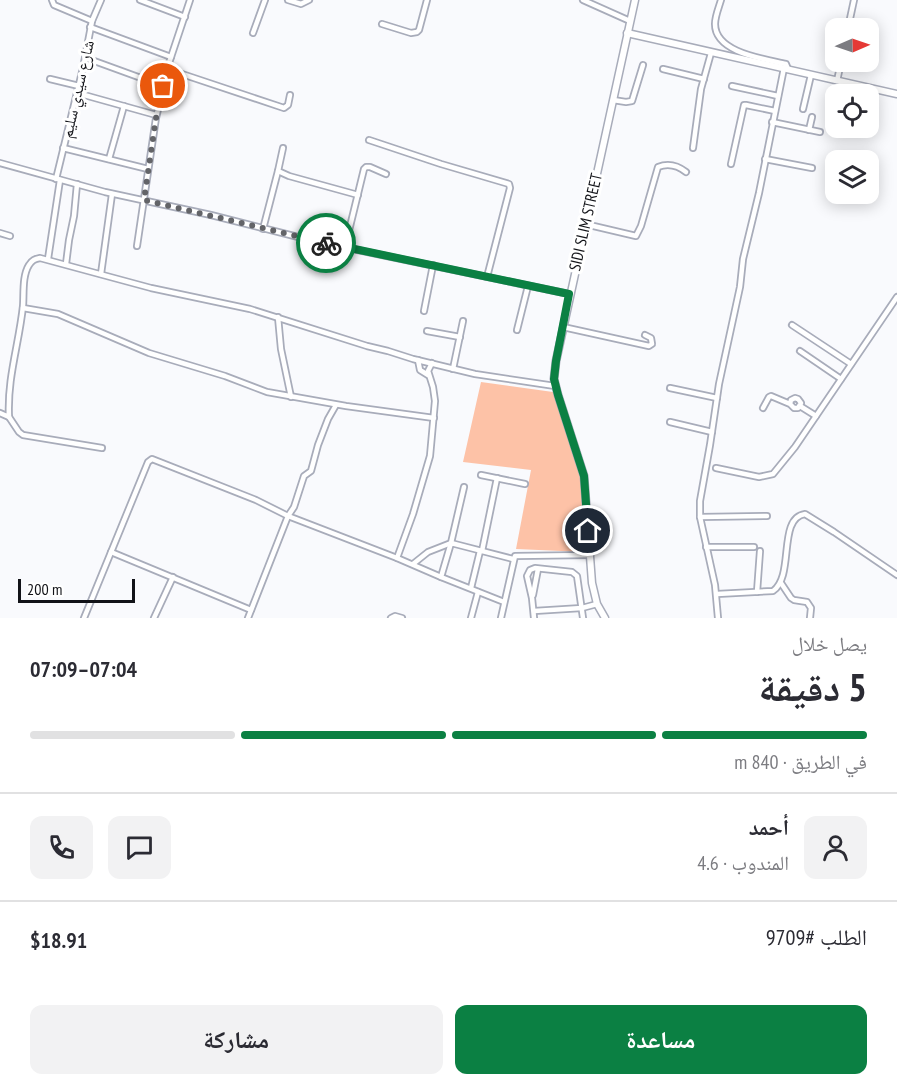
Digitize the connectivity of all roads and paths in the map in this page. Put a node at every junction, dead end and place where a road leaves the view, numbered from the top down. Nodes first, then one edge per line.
1 (52, 0) edge
2 (101, 0) edge
3 (140, 0) edge
4 (190, 0) edge
5 (265, 0) edge
6 (288, 0) edge
7 (309, 0) edge
8 (427, 0) edge
9 (583, 0) edge
10 (634, 0) edge
11 (721, 0) edge
12 (854, 0) edge
13 (185, 16) junction
14 (850, 18) edge
15 (630, 21) junction
16 (91, 24) junction
17 (382, 24) dead end
18 (253, 33) dead end
19 (627, 33) junction
20 (711, 53) junction
21 (171, 57) junction
22 (86, 58) junction
23 (643, 65) dead end
24 (167, 69) junction
25 (663, 69) dead end
26 (786, 69) junction
27 (839, 72) edge
28 (811, 75) junction
29 (704, 79) junction
30 (50, 80) dead end
31 (837, 81) junction
32 (79, 86) junction
33 (163, 86) junction
34 (732, 86) dead end
35 (77, 93) junction
36 (897, 94) edge
37 (290, 95) dead end
38 (778, 96) junction
39 (612, 100) junction
40 (124, 106) junction
41 (803, 109) dead end
42 (775, 111) junction
43 (156, 115) junction
44 (812, 117) dead end
45 (772, 122) junction
46 (808, 130) junction
47 (820, 132) dead end
48 (369, 140) dead end
49 (63, 148) junction
50 (283, 148) dead end
51 (693, 148) dead end
52 (109, 159) junction
53 (765, 159) junction
54 (0, 163) edge
55 (731, 164) dead end
56 (812, 168) dead end
57 (148, 169) junction
58 (278, 171) junction
59 (686, 172) dead end
60 (386, 174) dead end
61 (58, 179) junction
62 (76, 184) junction
63 (112, 194) junction
64 (358, 195) junction
65 (144, 200) junction
66 (585, 224) junction
67 (263, 229) junction
68 (0, 233) edge
69 (10, 236) dead end
70 (136, 246) dead end
71 (345, 247) junction
72 (48, 259) junction
73 (66, 264) junction
74 (432, 265) junction
75 (101, 274) junction
76 (487, 278) junction
77 (528, 286) junction
78 (569, 294) junction
79 (897, 297) edge
80 (23, 308) junction
81 (424, 311) dead end
82 (278, 317) junction
83 (463, 321) dead end
84 (792, 325) dead end
85 (563, 327) junction
86 (517, 330) dead end
87 (427, 331) dead end
88 (645, 335) dead end
89 (460, 337) junction
90 (800, 351) dead end
91 (418, 360) junction
92 (432, 363) junction
93 (851, 364) junction
94 (453, 369) junction
95 (428, 375) junction
96 (841, 379) junction
97 (555, 386) junction
98 (669, 388) dead end
99 (291, 397) junction
100 (717, 398) junction
101 (790, 404) junction
102 (336, 405) junction
103 (800, 406) junction
104 (763, 408) dead end
105 (0, 413) edge
106 (816, 416) junction
107 (9, 417) junction
108 (434, 418) junction
109 (670, 422) dead end
110 (712, 432) junction
111 (102, 448) dead end
112 (716, 468) dead end
113 (481, 475) dead end
114 (497, 478) junction
115 (525, 484) dead end
116 (464, 487) dead end
117 (288, 516) junction
118 (767, 516) dead end
119 (700, 518) junction
120 (451, 543) junction
121 (706, 547) junction
122 (754, 547) dead end
123 (481, 551) junction
124 (760, 551) dead end
125 (111, 552) junction
126 (589, 555) junction
127 (397, 558) junction
128 (513, 559) junction
129 (413, 564) junction
130 (538, 569) junction
131 (897, 575) edge
132 (173, 577) junction
133 (441, 577) junction
134 (781, 583) junction
135 (471, 588) junction
136 (478, 592) junction
137 (757, 592) junction
138 (717, 594) junction
139 (532, 598) junction
140 (504, 602) junction
141 (597, 604) junction
142 (582, 608) junction
143 (251, 610) junction
144 (534, 612) junction
145 (84, 618) edge
146 (154, 618) edge
147 (248, 618) edge
148 (391, 618) edge
149 (402, 618) edge
150 (471, 618) edge
151 (501, 618) edge
152 (534, 618) edge
153 (583, 618) edge
154 (605, 618) edge
155 (718, 618) edge
156 (810, 618) edge

1 - 16 street
2 - 16 street, شارع سيدي سليم
3 - 13 street
4 - 13 street
5 - 18 street
6 - 7 street
8 - 17 street
9 - 15 street
10 - 15 main road, SIDI SLIM STREET
11 - 26 street
12 - 14 street
13 - 21 street
15 - 19 main road, SIDI SLIM STREET
16 - 21 street
16 - 22 street, شارع سيدي سليم
19 - 20 main road
19 - 39 main road, SIDI SLIM STREET
20 - 26 main road
20 - 29 street
21 - 24 street
22 - 32 street, شارع سيدي سليم
22 - 33 street
23 - 39 street
24 - 33 street
24 - 37 street
25 - 29 street
26 - 28 main road
26 - 38 street
27 - 31 street
28 - 31 main road
28 - 41 street
29 - 51 street
30 - 32 street
31 - 36 main road
32 - 35 street, شارع سيدي سليم
33 - 43 street
34 - 38 street
35 - 40 street
35 - 49 street, شارع سيدي سليم
38 - 42 street
39 - 66 main road, SIDI SLIM STREET
40 - 43 street
40 - 52 street
42 - 45 street
42 - 55 street
43 - 57 street
44 - 46 street
45 - 46 street
45 - 53 street
46 - 47 street
48 - 76 street
49 - 52 street
49 - 61 street, شارع سيدي سليم
50 - 58 street
52 - 57 street
53 - 56 street
53 - 100 street
54 - 61 street
57 - 65 street
58 - 64 street
58 - 67 street
59 - 66 street
60 - 64 street
61 - 62 street
61 - 72 street, شارع سيدي سليم
62 - 63 street
62 - 73 street
63 - 65 street
63 - 75 street
64 - 71 street
65 - 67 street
65 - 70 street
66 - 78 main road, SIDI SLIM STREET
67 - 71 street
68 - 69 street
71 - 74 street
72 - 73 street
72 - 80 street
73 - 75 street
74 - 76 street
74 - 81 street
75 - 82 street
76 - 77 street
77 - 78 street
77 - 86 street
78 - 85 main road, SIDI SLIM STREET
79 - 93 street
80 - 99 street
80 - 107 street
82 - 91 street
82 - 99 street
83 - 89 street
84 - 93 street
85 - 88 street
85 - 97 main road, SIDI SLIM STREET
87 - 89 street
89 - 94 street
90 - 96 street
91 - 92 street
91 - 95 street
92 - 94 street
92 - 95 street
93 - 96 street
94 - 97 street
95 - 108 street
96 - 106 street
97 - 126 main road, SIDI SLIM STREET
98 - 100 street
99 - 102 street
100 - 110 street
101 - 103 street
101 - 103 street
101 - 104 street
102 - 108 street
102 - 117 street
103 - 106 street
105 - 107 street
106 - 112 street
107 - 111 street
108 - 127 street
109 - 110 street
110 - 119 street
113 - 114 street
114 - 115 street
114 - 123 street
116 - 120 street
117 - 125 street
117 - 127 street
117 - 143 street
118 - 119 street
119 - 121 street
120 - 123 street
120 - 129 street
120 - 133 street
121 - 122 street
121 - 138 street
123 - 128 street
123 - 135 street
124 - 137 street
125 - 132 street
125 - 145 street
126 - 128 street
126 - 141 main road, SIDI SLIM STREET
127 - 129 street
128 - 140 street
129 - 133 street
130 - 139 street
130 - 139 street
130 - 142 street
131 - 134 street
132 - 143 street
132 - 146 street
133 - 135 street
134 - 137 street
134 - 156 street
135 - 136 street
136 - 140 street
136 - 150 street
137 - 138 street
138 - 155 street
139 - 144 street
140 - 151 street
141 - 142 street
141 - 154 main road, SIDI SLIM STREET
142 - 144 street
142 - 153 street
143 - 147 street
144 - 152 street
148 - 149 street

